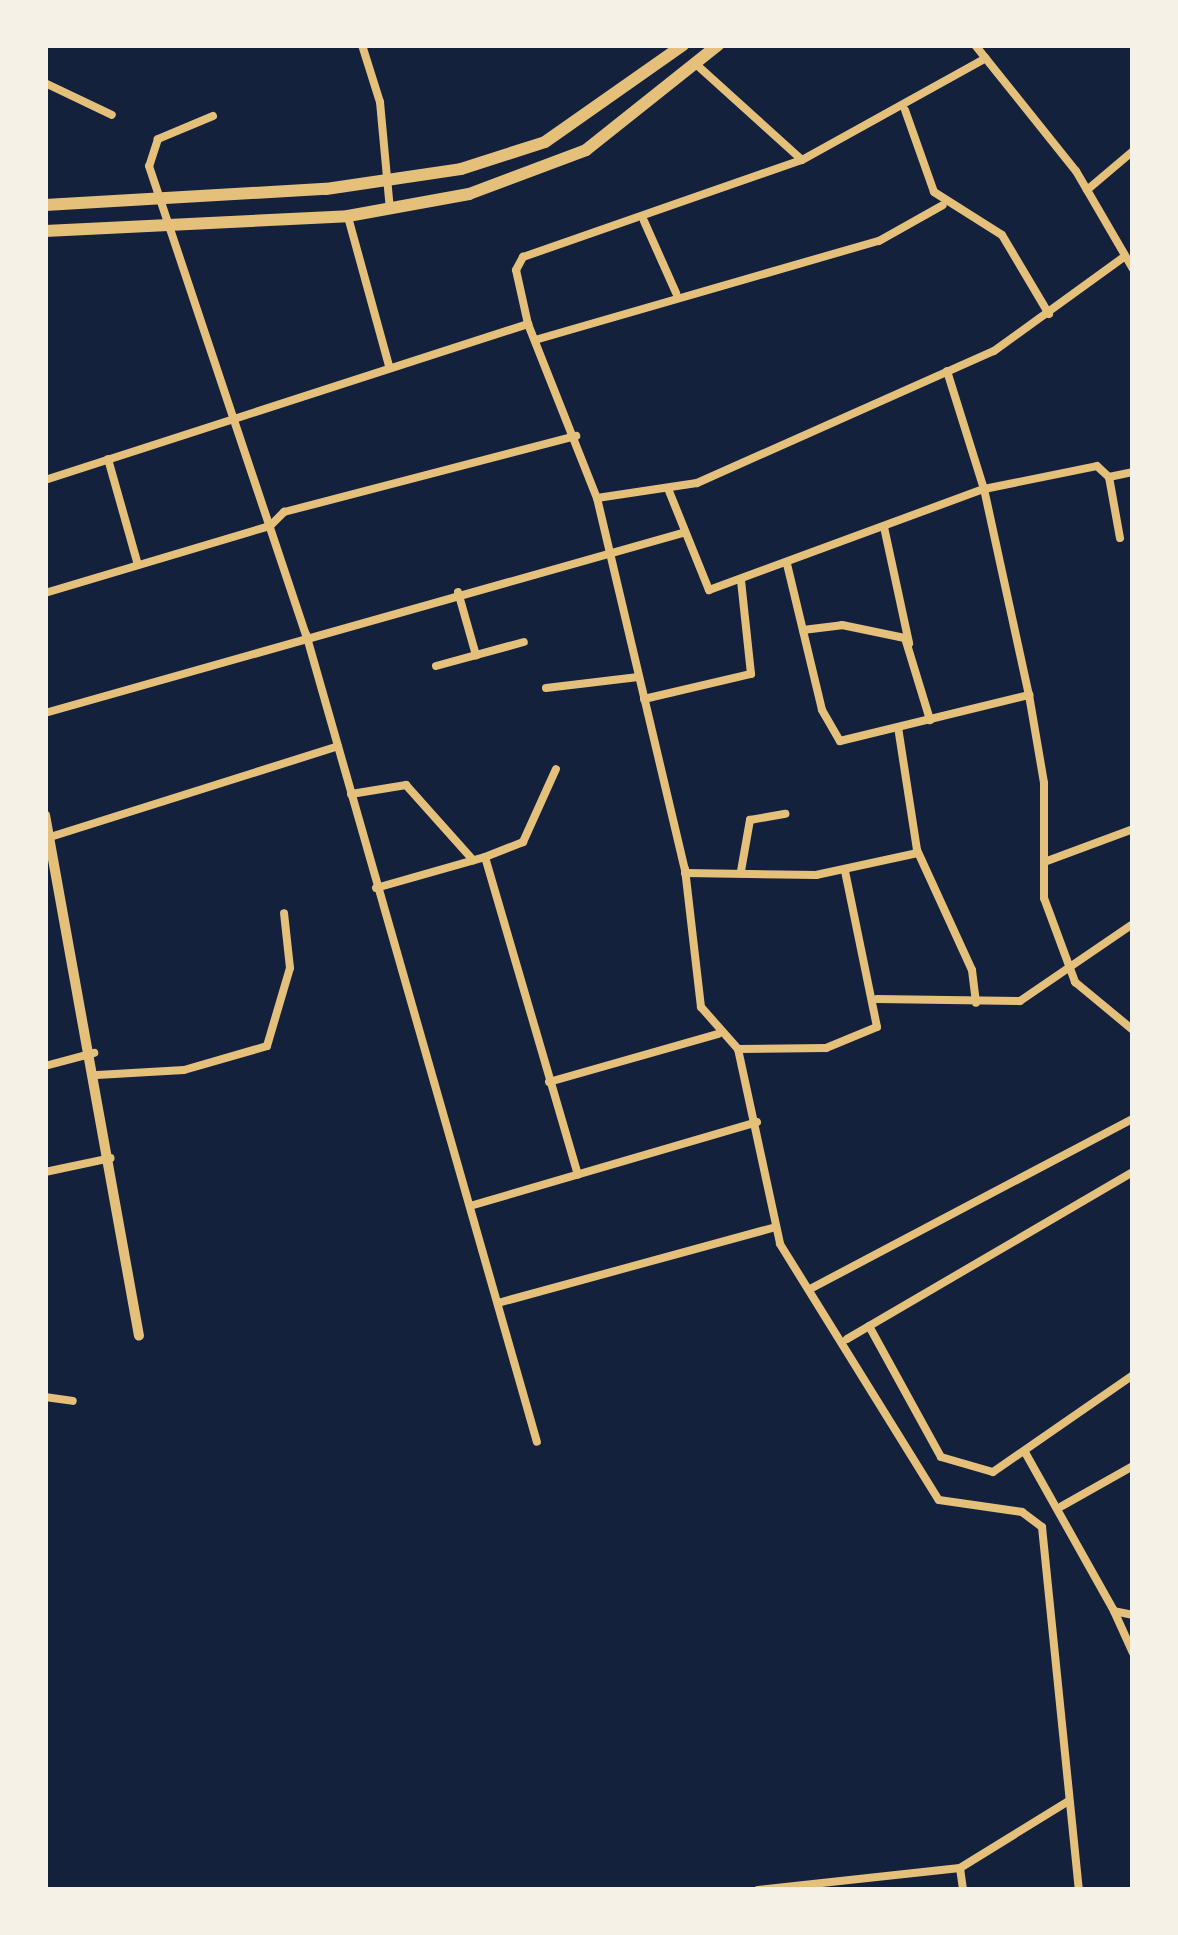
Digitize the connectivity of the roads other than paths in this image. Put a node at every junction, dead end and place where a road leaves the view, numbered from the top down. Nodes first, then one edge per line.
1 (362, 45) edge
2 (683, 45) edge
3 (718, 45) edge
4 (976, 45) edge
5 (986, 58) junction
6 (698, 66) junction
7 (45, 83) edge
8 (905, 110) junction
9 (112, 115) dead end
10 (213, 116) dead end
11 (1133, 152) edge
12 (802, 160) junction
13 (388, 182) junction
14 (1087, 190) junction
15 (161, 198) junction
16 (45, 205) edge
17 (943, 205) junction
18 (390, 210) junction
19 (348, 216) junction
20 (644, 221) junction
21 (174, 228) junction
22 (45, 231) edge
23 (1124, 257) junction
24 (1133, 269) edge
25 (676, 293) junction
26 (1049, 314) junction
27 (528, 324) junction
28 (535, 340) junction
29 (390, 366) junction
30 (947, 371) junction
31 (236, 417) junction
32 (576, 436) junction
33 (108, 459) junction
34 (1133, 472) edge
35 (1109, 477) junction
36 (45, 480) edge
37 (984, 489) junction
38 (668, 491) junction
39 (597, 498) junction
40 (270, 526) junction
41 (884, 527) junction
42 (683, 533) junction
43 (1120, 538) dead end
44 (610, 550) junction
45 (787, 564) junction
46 (138, 566) junction
47 (740, 581) junction
48 (458, 592) junction
49 (45, 594) edge
50 (803, 630) junction
51 (306, 634) junction
52 (524, 642) dead end
53 (909, 643) junction
54 (476, 655) junction
55 (436, 666) dead end
56 (638, 677) junction
57 (546, 688) dead end
58 (1029, 696) junction
59 (644, 699) junction
60 (45, 713) edge
61 (930, 720) junction
62 (898, 727) junction
63 (338, 746) junction
64 (556, 769) dead end
65 (351, 794) junction
66 (785, 814) dead end
67 (45, 815) edge
68 (1133, 829) edge
69 (48, 838) edge
70 (918, 853) junction
71 (485, 857) junction
72 (473, 860) junction
73 (1048, 861) junction
74 (741, 871) junction
75 (844, 871) junction
76 (685, 873) junction
77 (376, 888) junction
78 (284, 913) dead end
79 (1133, 924) edge
80 (1066, 968) junction
81 (877, 999) junction
82 (976, 1003) junction
83 (1133, 1030) edge
84 (718, 1034) junction
85 (738, 1049) junction
86 (94, 1053) junction
87 (45, 1066) edge
88 (97, 1075) junction
89 (550, 1082) junction
90 (1133, 1119) edge
91 (756, 1122) junction
92 (111, 1158) junction
93 (45, 1172) edge
94 (578, 1174) junction
95 (1132, 1175) edge
96 (470, 1206) junction
97 (776, 1227) junction
98 (810, 1288) junction
99 (498, 1303) junction
100 (869, 1326) junction
101 (140, 1336) dead end
102 (848, 1339) junction
103 (1133, 1375) edge
104 (45, 1397) edge
105 (74, 1401) dead end
106 (537, 1442) dead end
107 (1026, 1454) junction
108 (1130, 1468) edge
109 (1133, 1479) edge
110 (1062, 1506) junction
111 (1114, 1612) junction
112 (1133, 1615) edge
113 (1133, 1654) edge
114 (1066, 1802) junction
115 (960, 1868) junction
116 (758, 1890) edge
117 (963, 1890) edge
118 (1079, 1890) edge

1 - 13 street
2 - 13 main road
3 - 6 main road
4 - 5 street
5 - 8 street
5 - 14 street
6 - 12 street
6 - 18 main road
7 - 9 street
8 - 12 street
8 - 17 street
10 - 15 street
11 - 14 street
12 - 20 street
13 - 15 main road
13 - 18 street
14 - 23 street
15 - 16 main road
15 - 21 street
17 - 25 street
17 - 26 street
18 - 19 main road
19 - 21 main road
19 - 29 street
20 - 25 street
20 - 27 street
21 - 22 main road
21 - 31 street
23 - 24 street
23 - 26 street
25 - 28 street
26 - 30 street
27 - 28 street
27 - 29 street
28 - 32 street
29 - 31 street
30 - 37 street
30 - 38 street
31 - 33 street
31 - 40 street
32 - 39 street
32 - 40 street
33 - 36 street
33 - 46 street
34 - 35 street
35 - 37 street
35 - 43 street
37 - 41 street
37 - 58 street
38 - 39 street
38 - 42 street
39 - 44 street
40 - 46 street
40 - 51 street
41 - 45 street
41 - 53 street
42 - 44 street
42 - 47 street
44 - 48 street
44 - 56 street
45 - 47 street
45 - 50 street
46 - 49 street
47 - 59 street
48 - 51 street
48 - 54 street
50 - 53 street
50 - 62 street
51 - 60 street
51 - 63 street
52 - 54 street
53 - 61 street
54 - 55 street
56 - 57 street
56 - 59 street
58 - 61 street
58 - 73 street
59 - 76 street
61 - 62 street
62 - 70 street
63 - 65 street
63 - 69 street
64 - 71 street
65 - 72 street
65 - 77 street
66 - 74 street
67 - 69 street
68 - 73 street
69 - 86 street
70 - 75 street
70 - 82 street
71 - 72 street
71 - 89 street
72 - 77 street
73 - 80 street
74 - 75 street
74 - 76 street
75 - 81 street
76 - 84 street
77 - 96 street
78 - 88 street
79 - 80 street
80 - 82 street
80 - 83 street
81 - 82 street
81 - 85 street
84 - 85 street
84 - 89 street
85 - 91 street
86 - 87 street
86 - 88 street
88 - 92 street
89 - 94 street
90 - 98 street
91 - 94 street
91 - 97 street
92 - 93 street
92 - 101 street
94 - 96 street
95 - 100 street
96 - 99 street
97 - 98 street
97 - 99 street
98 - 102 street
99 - 106 street
100 - 102 street
100 - 107 street
102 - 114 street
103 - 107 street
104 - 105 street
107 - 110 street
108 - 109 street
108 - 110 street
110 - 111 street
111 - 112 street
111 - 113 street
114 - 115 street
114 - 118 street
115 - 116 street
115 - 117 street

